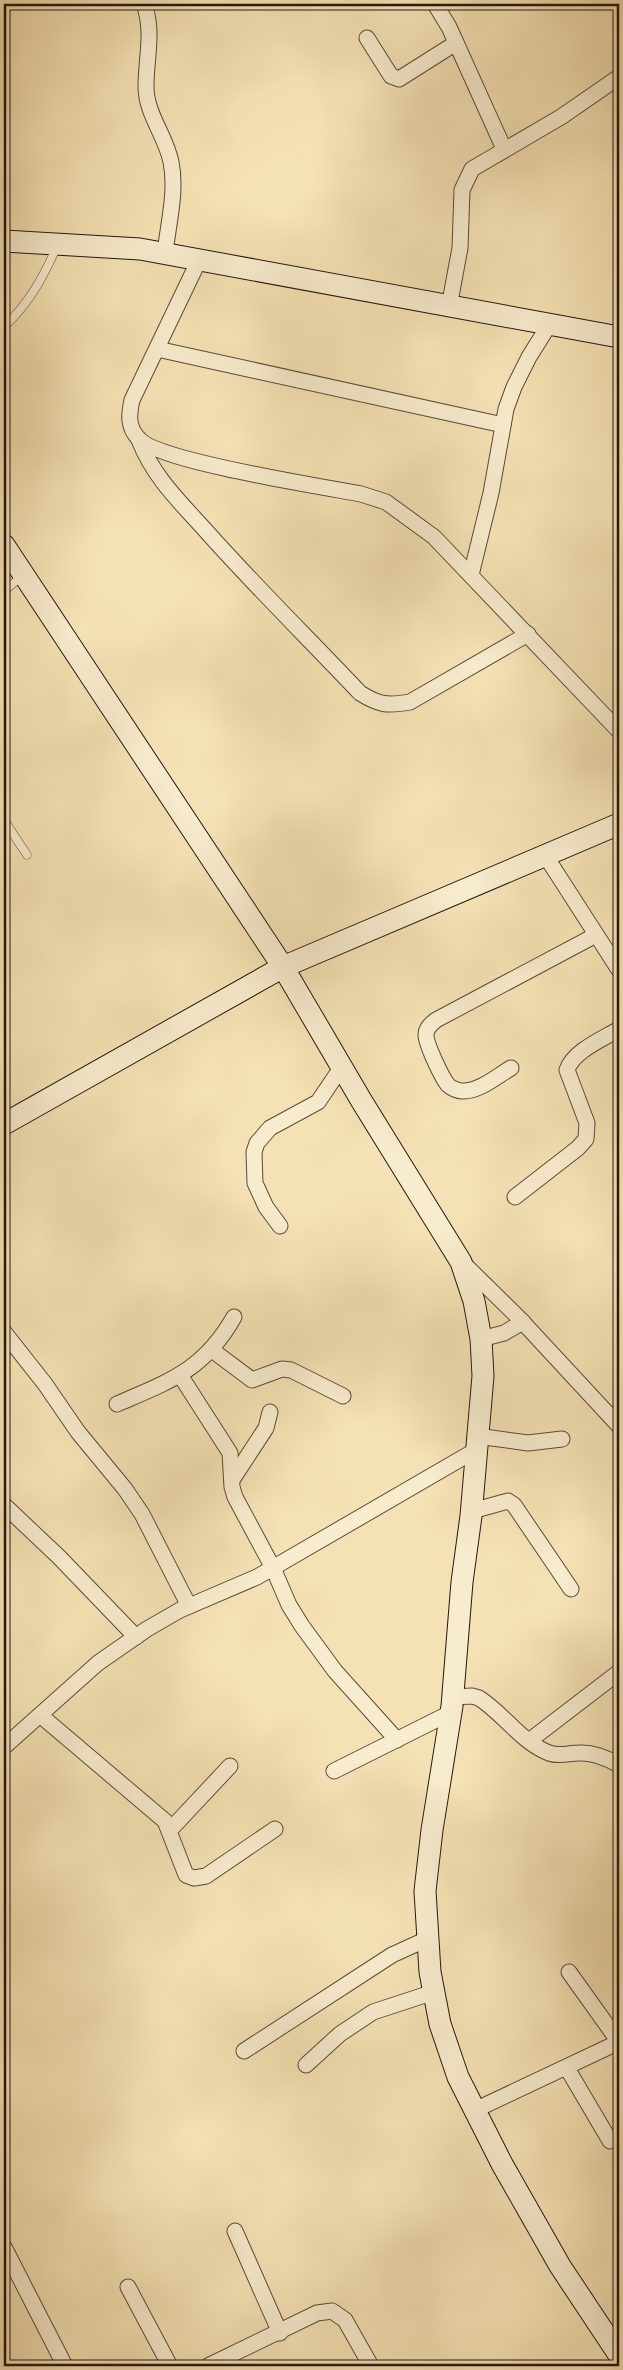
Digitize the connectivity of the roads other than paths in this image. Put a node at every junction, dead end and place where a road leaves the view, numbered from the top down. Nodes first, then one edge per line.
1 (144, 4) edge
2 (435, 4) edge
3 (367, 38) dead end
4 (456, 43) junction
5 (619, 77) edge
6 (504, 149) junction
7 (4, 240) edge
8 (58, 244) junction
9 (165, 253) junction
10 (199, 260) junction
11 (449, 307) junction
12 (550, 325) junction
13 (4, 327) edge
14 (619, 337) edge
15 (157, 349) junction
16 (503, 424) junction
17 (139, 440) junction
18 (4, 545) edge
19 (24, 575) junction
20 (471, 575) junction
21 (4, 591) edge
22 (528, 634) junction
23 (619, 730) edge
24 (4, 820) edge
25 (619, 824) edge
26 (27, 855) dead end
27 (545, 855) junction
28 (596, 935) junction
29 (283, 967) junction
30 (619, 970) edge
31 (619, 1029) edge
32 (342, 1068) junction
33 (511, 1068) dead end
34 (4, 1124) edge
35 (515, 1197) dead end
36 (280, 1226) dead end
37 (461, 1262) junction
38 (234, 1317) dead end
39 (523, 1322) junction
40 (4, 1332) edge
41 (481, 1339) junction
42 (212, 1350) junction
43 (180, 1375) junction
44 (343, 1396) dead end
45 (117, 1404) dead end
46 (270, 1412) dead end
47 (619, 1426) edge
48 (562, 1439) dead end
49 (476, 1443) junction
50 (232, 1480) junction
51 (4, 1505) edge
52 (472, 1511) junction
53 (273, 1568) junction
54 (571, 1590) dead end
55 (190, 1606) junction
56 (136, 1637) junction
57 (619, 1672) edge
58 (451, 1705) junction
59 (40, 1715) junction
60 (397, 1740) junction
61 (529, 1741) junction
62 (4, 1747) edge
63 (619, 1765) edge
64 (230, 1766) dead end
65 (334, 1771) dead end
66 (275, 1829) dead end
67 (170, 1830) junction
68 (428, 1939) junction
69 (569, 1972) dead end
70 (434, 1992) junction
71 (619, 2042) edge
72 (244, 2051) dead end
73 (306, 2065) dead end
74 (567, 2068) junction
75 (475, 2110) junction
76 (610, 2142) dead end
77 (235, 2232) dead end
78 (4, 2247) edge
79 (128, 2287) dead end
80 (280, 2333) junction
81 (619, 2355) edge
82 (65, 2366) edge
83 (170, 2366) edge
84 (208, 2366) edge
85 (371, 2366) edge

1 - 9 street
2 - 4 street
3 - 4 street
4 - 6 street
5 - 6 street
6 - 11 street
7 - 8 street
8 - 9 street
8 - 13 lane
9 - 10 street
10 - 11 street
10 - 15 street
11 - 12 street
12 - 14 street
12 - 16 street
15 - 16 street
15 - 17 street
16 - 20 street
17 - 20 street
17 - 22 street
18 - 19 street
19 - 21 lane
19 - 29 street
20 - 22 street
22 - 23 street
24 - 26 lane
25 - 27 street
27 - 28 street
27 - 29 street
28 - 30 street
28 - 33 street
29 - 32 street
29 - 34 street
31 - 35 street
32 - 36 street
32 - 37 street
37 - 39 street
37 - 41 street
38 - 42 street
39 - 41 street
39 - 47 street
40 - 55 street
41 - 49 street
42 - 43 street
42 - 44 street
43 - 45 street
43 - 50 street
46 - 50 street
48 - 49 street
49 - 52 street
49 - 53 street
50 - 53 street
51 - 56 street
52 - 54 street
52 - 58 street
53 - 55 street
53 - 60 street
55 - 56 street
56 - 59 street
57 - 61 street
58 - 60 street
58 - 61 street
58 - 68 street
59 - 62 street
59 - 67 street
60 - 65 street
61 - 63 street
64 - 67 street
66 - 67 street
68 - 70 street
68 - 72 street
69 - 71 street
70 - 73 street
70 - 75 street
71 - 74 street
74 - 75 street
74 - 76 street
75 - 81 street
77 - 80 street
78 - 82 street
79 - 83 street
80 - 84 street
80 - 85 street

